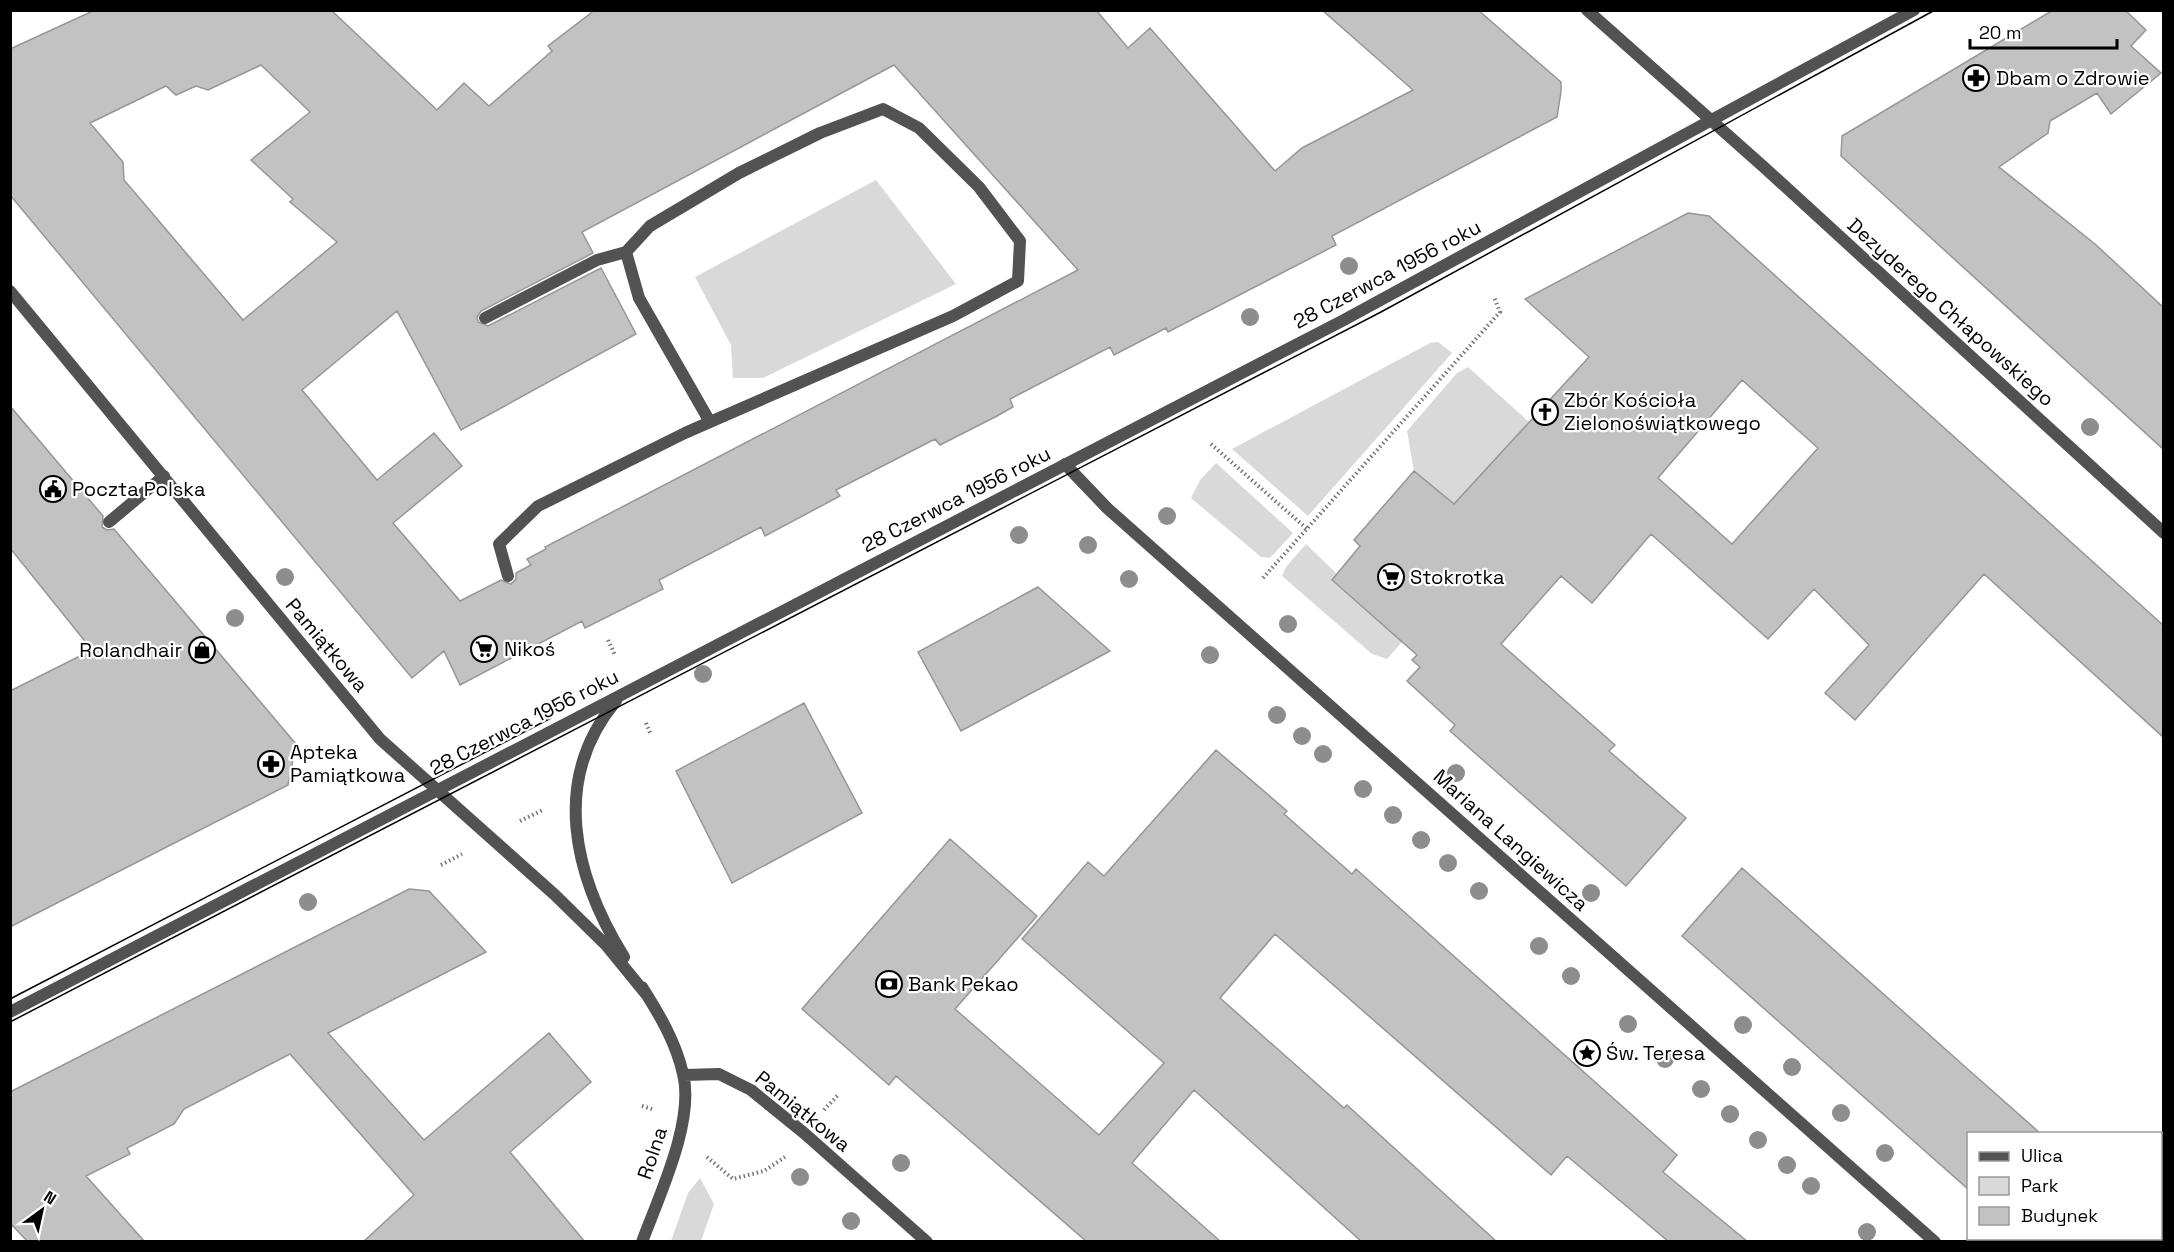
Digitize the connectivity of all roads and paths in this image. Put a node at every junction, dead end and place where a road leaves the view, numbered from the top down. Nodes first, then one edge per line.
1 (1587, 10) edge
2 (1914, 10) edge
3 (1712, 122) junction
4 (626, 252) junction
5 (10, 291) edge
6 (1494, 297) dead end
7 (485, 318) dead end
8 (710, 422) junction
9 (1211, 444) dead end
10 (1065, 464) junction
11 (164, 476) junction
12 (109, 522) dead end
13 (1307, 529) junction
14 (2163, 533) edge
15 (508, 576) dead end
16 (1263, 578) dead end
17 (608, 640) dead end
18 (615, 655) dead end
19 (620, 695) junction
20 (646, 723) dead end
21 (651, 735) dead end
22 (436, 790) junction
23 (646, 994) junction
24 (10, 1012) edge
25 (684, 1075) junction
26 (838, 1095) dead end
27 (642, 1106) dead end
28 (804, 1132) junction
29 (681, 1134) junction
30 (642, 1242) edge
31 (927, 1242) edge
32 (1935, 1242) edge

1 - 3 street, Dezyderego Chłapowskiego
2 - 3 street, 28 Czerwca 1956 roku
3 - 10 street, 28 Czerwca 1956 roku
3 - 14 street, Dezyderego Chłapowskiego
4 - 7 street
4 - 8 street
4 - 8 street
5 - 11 street, Pamiątkowa
6 - 13 path
8 - 15 street
9 - 13 path
10 - 19 street, 28 Czerwca 1956 roku
10 - 32 street, Mariana Langiewicza
11 - 12 street
11 - 22 street, Pamiątkowa
13 - 16 path
17 - 18 path
19 - 22 street, 28 Czerwca 1956 roku
19 - 23 street, Pamiątkowa
20 - 21 path
22 - 23 street, Pamiątkowa
22 - 24 street, 28 Czerwca 1956 roku
23 - 25 street, Pamiątkowa
25 - 28 street, Pamiątkowa
25 - 29 street, Rolna
26 - 28 path
27 - 29 path
28 - 29 path
28 - 31 street, Pamiątkowa
29 - 30 street, Rolna

